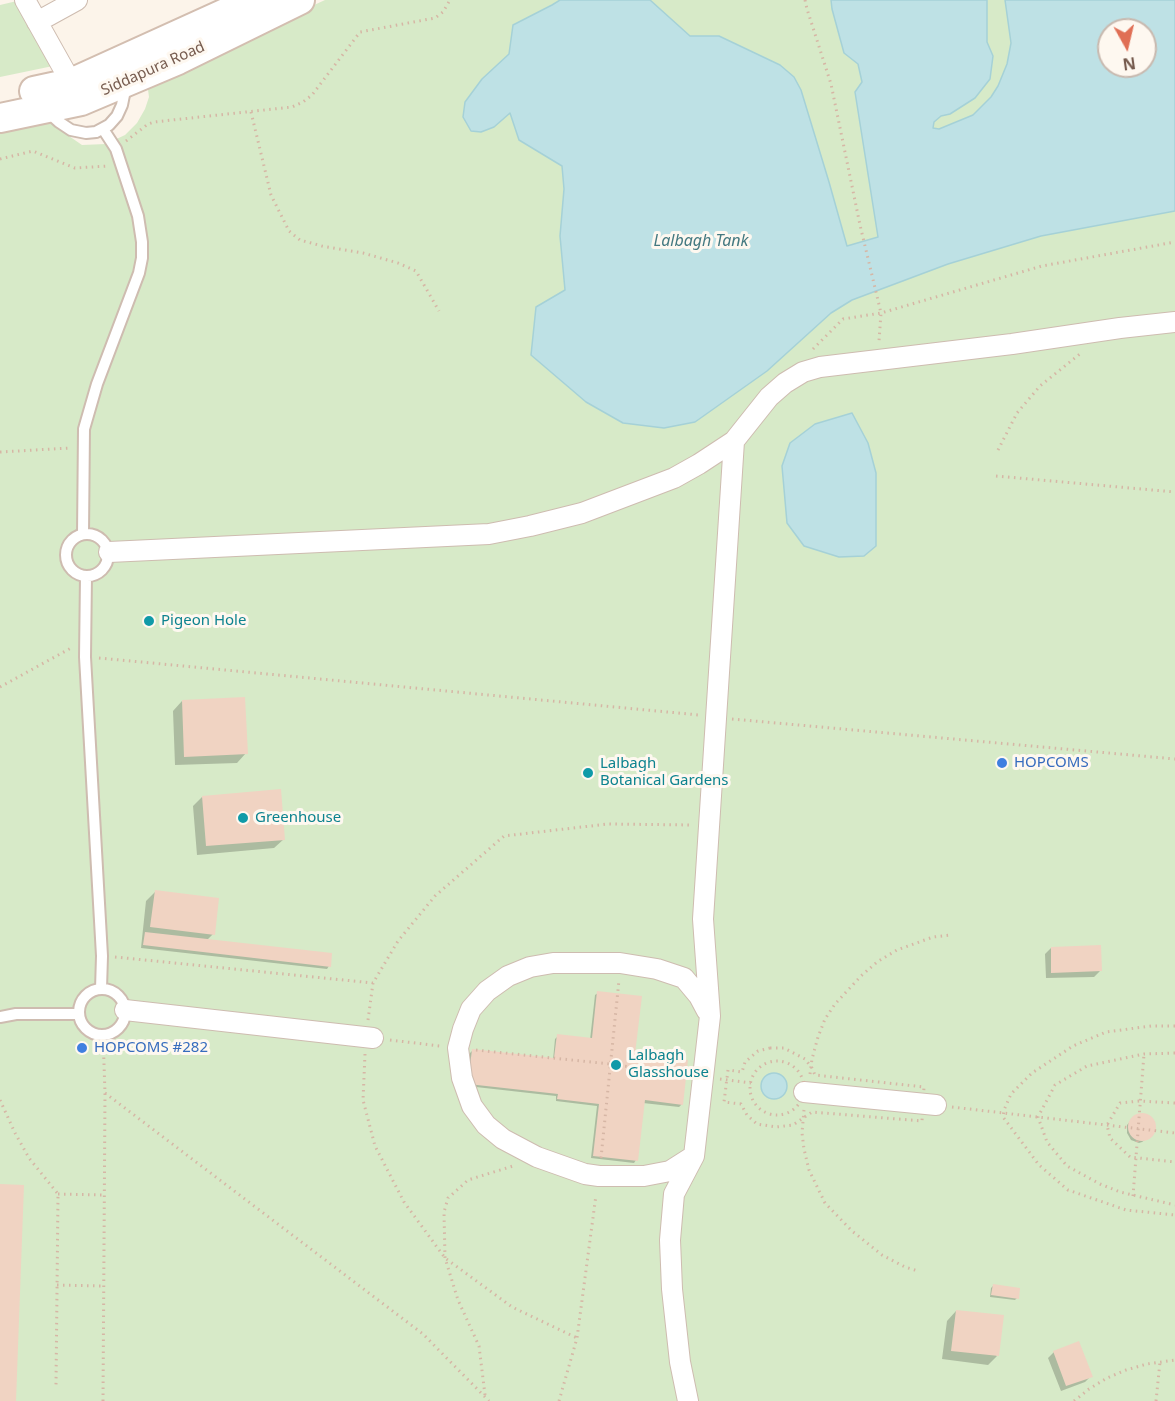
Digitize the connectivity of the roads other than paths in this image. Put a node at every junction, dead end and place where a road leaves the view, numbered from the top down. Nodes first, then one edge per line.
1 (25, 0) edge
2 (78, 0) edge
3 (254, 0) edge
4 (300, 0) edge
5 (37, 22) junction
6 (127, 81) junction
7 (76, 92) junction
8 (0, 98) edge
9 (45, 109) junction
10 (0, 118) edge
11 (103, 129) junction
12 (1175, 322) edge
13 (734, 441) junction
14 (83, 534) junction
15 (109, 552) junction
16 (86, 576) junction
17 (100, 989) junction
18 (125, 1010) junction
19 (79, 1014) junction
20 (710, 1016) junction
21 (0, 1017) edge
22 (373, 1038) road end
23 (806, 1092) road end
24 (936, 1105) road end
25 (694, 1156) junction
26 (688, 1401) edge

1 - 5 street
2 - 5 street
3 - 7 main road, Siddapura Road
4 - 6 main road, Siddapura Road
5 - 7 street
6 - 7 main road, Siddapura Road
6 - 11 lane
7 - 8 main road, Siddapura Road
7 - 9 main road, Siddapura Road
9 - 10 main road, Siddapura Road
9 - 11 lane
11 - 14 lane
12 - 13 street
13 - 15 street
13 - 20 street
14 - 15 lane
14 - 16 lane
15 - 16 lane
16 - 17 lane
17 - 18 lane
17 - 19 lane
18 - 19 lane
18 - 22 street
19 - 21 lane
20 - 25 street
20 - 25 street
23 - 24 street
25 - 26 street

